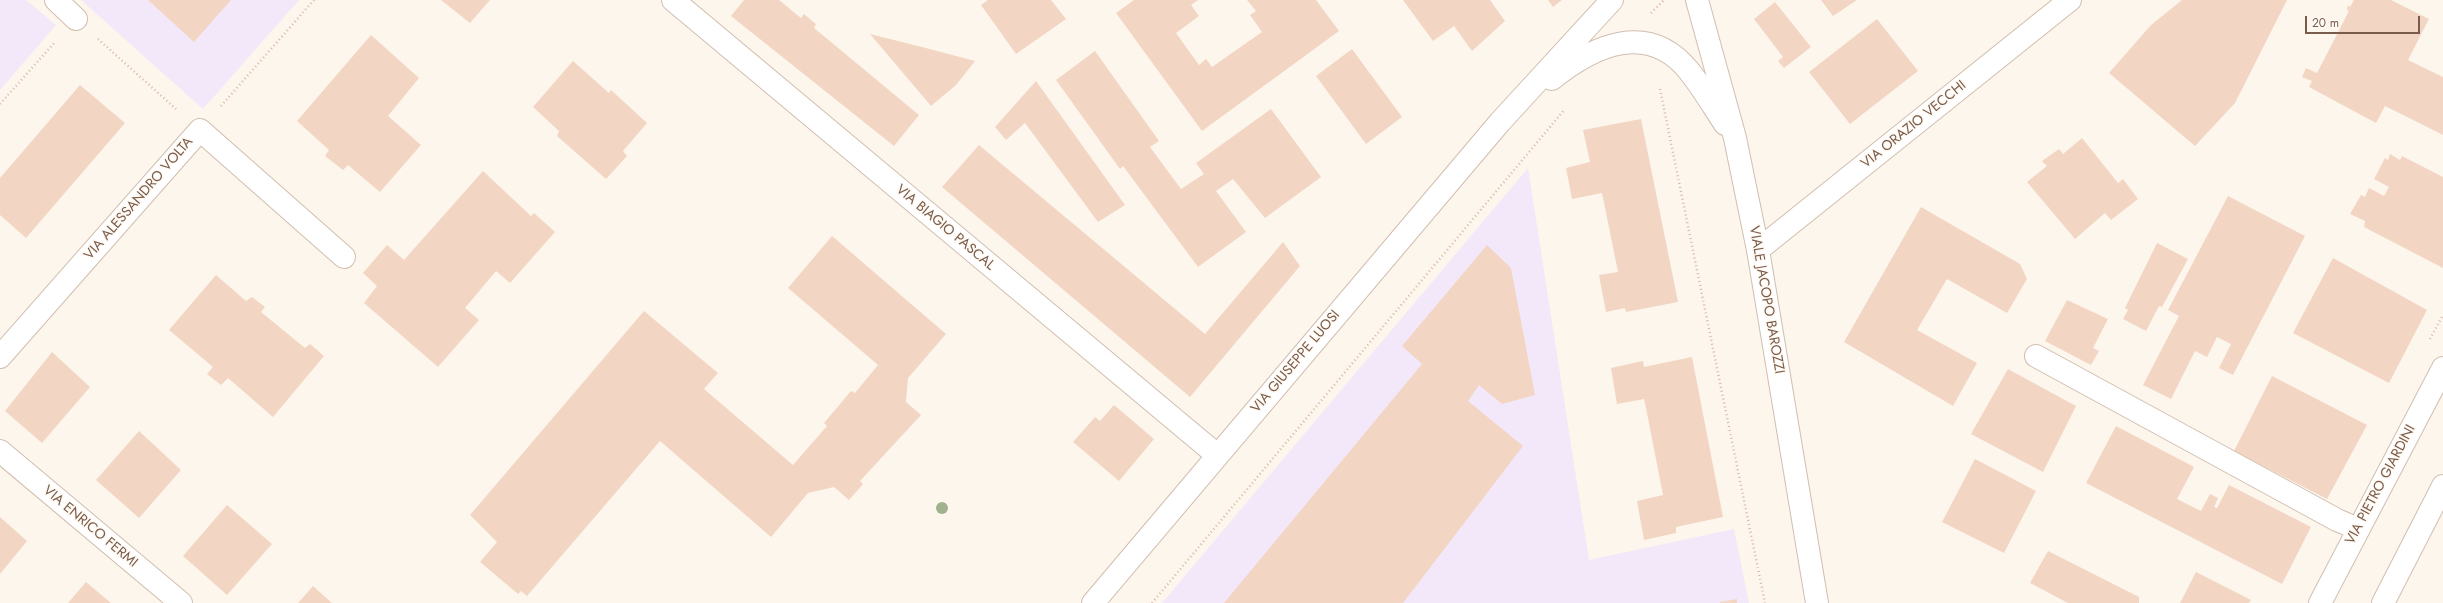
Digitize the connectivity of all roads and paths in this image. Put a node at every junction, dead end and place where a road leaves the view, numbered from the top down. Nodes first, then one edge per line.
1 (56, 0) edge
2 (314, 0) edge
3 (673, 0) edge
4 (1612, 0) edge
5 (1664, 0) edge
6 (1697, 0) edge
7 (2070, 0) edge
8 (76, 19) junction
9 (1625, 43) junction
10 (1657, 83) dead end
11 (0, 104) edge
12 (1568, 105) dead end
13 (1500, 122) junction
14 (200, 130) junction
15 (1736, 138) junction
16 (1758, 250) junction
17 (344, 256) dead end
18 (2036, 356) dead end
19 (0, 357) edge
20 (2443, 368) edge
21 (0, 451) edge
22 (1217, 455) junction
23 (2443, 486) edge
24 (2358, 529) junction
25 (181, 603) edge
26 (1093, 603) edge
27 (1152, 603) edge
28 (1765, 603) edge
29 (1817, 603) edge
30 (2320, 603) edge
31 (2383, 603) edge

1 - 8 street
2 - 14 path
3 - 22 street, VIA BIAGIO PASCAL
4 - 13 street, VIA GIUSEPPE LUOSI
5 - 9 path
6 - 15 street, VIALE JACOPO BAROZZI
7 - 16 street, VIA ORAZIO VECCHI
8 - 11 path
8 - 14 path
9 - 13 street, VIA GIUSEPPE LUOSI
9 - 15 street, VIA GIUSEPPE LUOSI
10 - 28 path
12 - 27 path
13 - 22 street, VIA GIUSEPPE LUOSI
14 - 17 street, VIA ALESSANDRO VOLTA
14 - 19 street, VIA ALESSANDRO VOLTA
15 - 16 street, VIALE JACOPO BAROZZI
16 - 29 street, VIALE JACOPO BAROZZI
18 - 24 street
20 - 24 street, VIA PIETRO GIARDINI
21 - 25 street, VIA ENRICO FERMI
22 - 26 street, VIA GIUSEPPE LUOSI
23 - 31 street
24 - 30 street, VIA PIETRO GIARDINI

